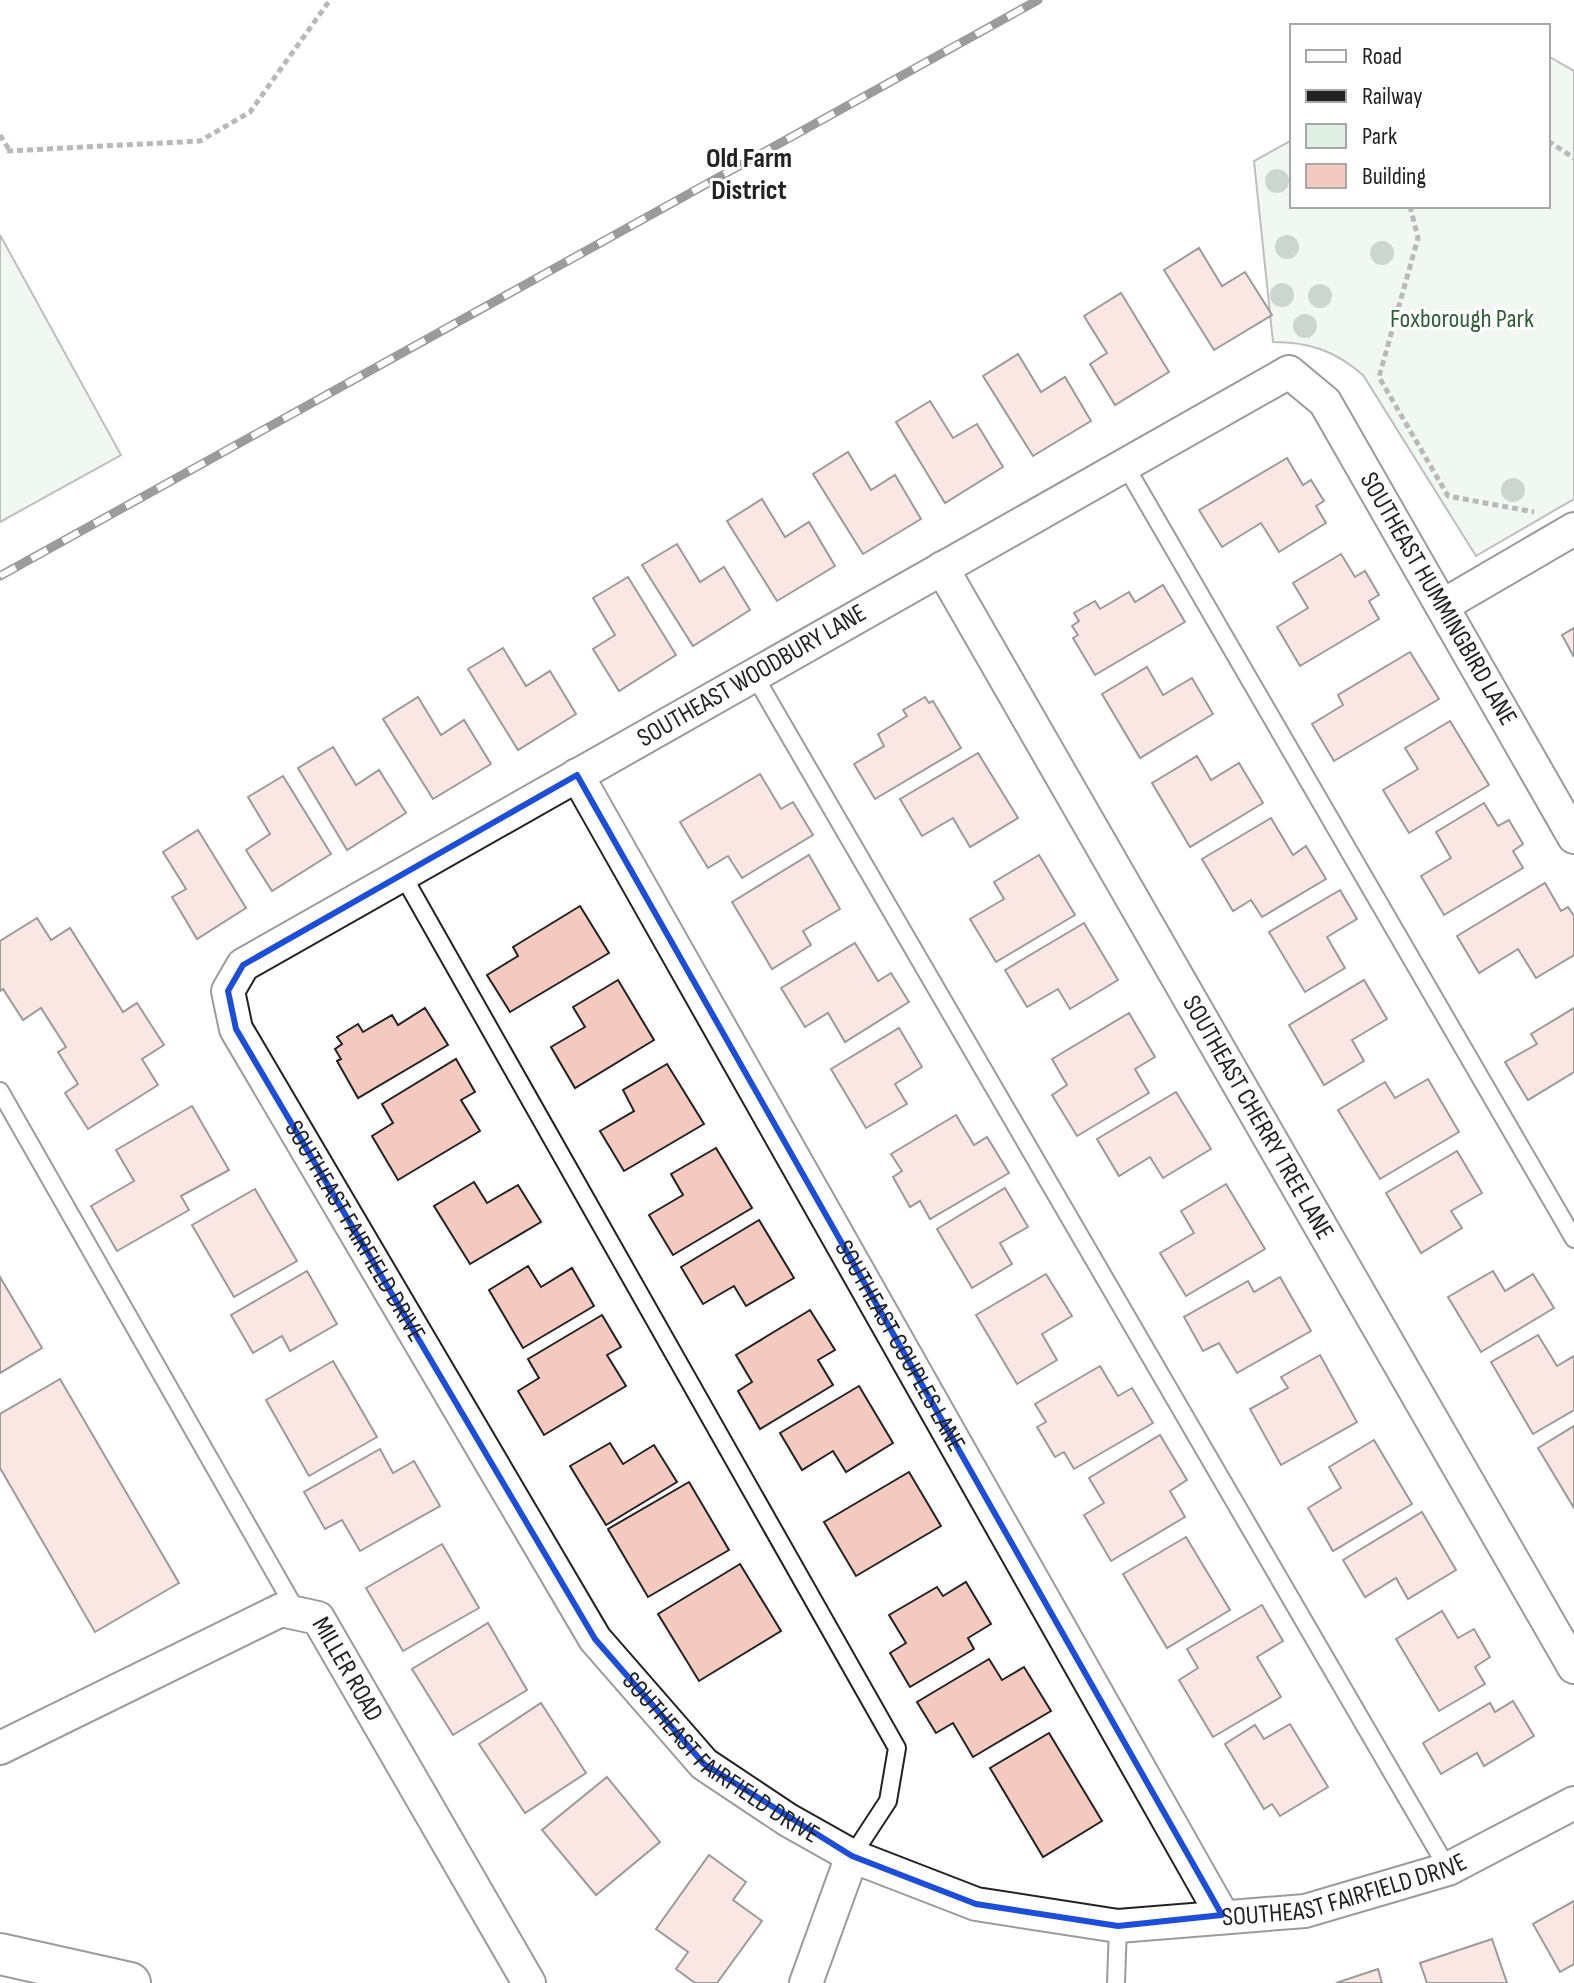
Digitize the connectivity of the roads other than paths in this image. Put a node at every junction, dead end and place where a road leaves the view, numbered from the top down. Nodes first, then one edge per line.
1 (1289, 372) joint
2 (1125, 465) junction
3 (1574, 529) edge
4 (942, 568) junction
5 (1442, 606) junction
6 (754, 675) junction
7 (577, 775) junction
8 (1574, 837) edge
9 (402, 874) junction
10 (228, 991) joint
11 (0, 1091) edge
12 (1574, 1239) edge
13 (298, 1614) junction
14 (1574, 1667) edge
15 (0, 1748) edge
16 (1574, 1803) edge
17 (852, 1856) junction
18 (1448, 1869) junction
19 (1222, 1915) junction
20 (1118, 1926) junction
21 (0, 1954) edge
22 (130, 1983) edge
23 (529, 1983) edge
24 (806, 1983) edge
25 (1116, 1983) edge

1 - 2 street, SOUTHEAST WOODBURY LANE
1 - 5 street, SOUTHEAST HUMMINGBIRD LANE
2 - 4 street, SOUTHEAST WOODBURY LANE
2 - 12 lane
3 - 5 street
4 - 6 street, SOUTHEAST WOODBURY LANE
4 - 14 street, SOUTHEAST CHERRY TREE LANE
5 - 8 street, SOUTHEAST HUMMINGBIRD LANE
6 - 7 street, SOUTHEAST WOODBURY LANE
6 - 18 lane
7 - 9 street, SOUTHEAST WOODBURY LANE
7 - 19 street, SOUTHEAST COUPLES LANE
9 - 10 street, SOUTHEAST WOODBURY LANE
9 - 17 lane
10 - 17 street, SOUTHEAST FAIRFIELD DRIVE
11 - 13 lane
13 - 15 street, MILLER ROAD
13 - 23 street, MILLER ROAD
16 - 18 street, SOUTHEAST FAIRFIELD DRIVE
17 - 20 street, SOUTHEAST FAIRFIELD DRIVE
17 - 24 street
18 - 19 street, SOUTHEAST FAIRFIELD DRIVE
19 - 20 street, SOUTHEAST FAIRFIELD DRIVE
20 - 25 lane
21 - 22 street

